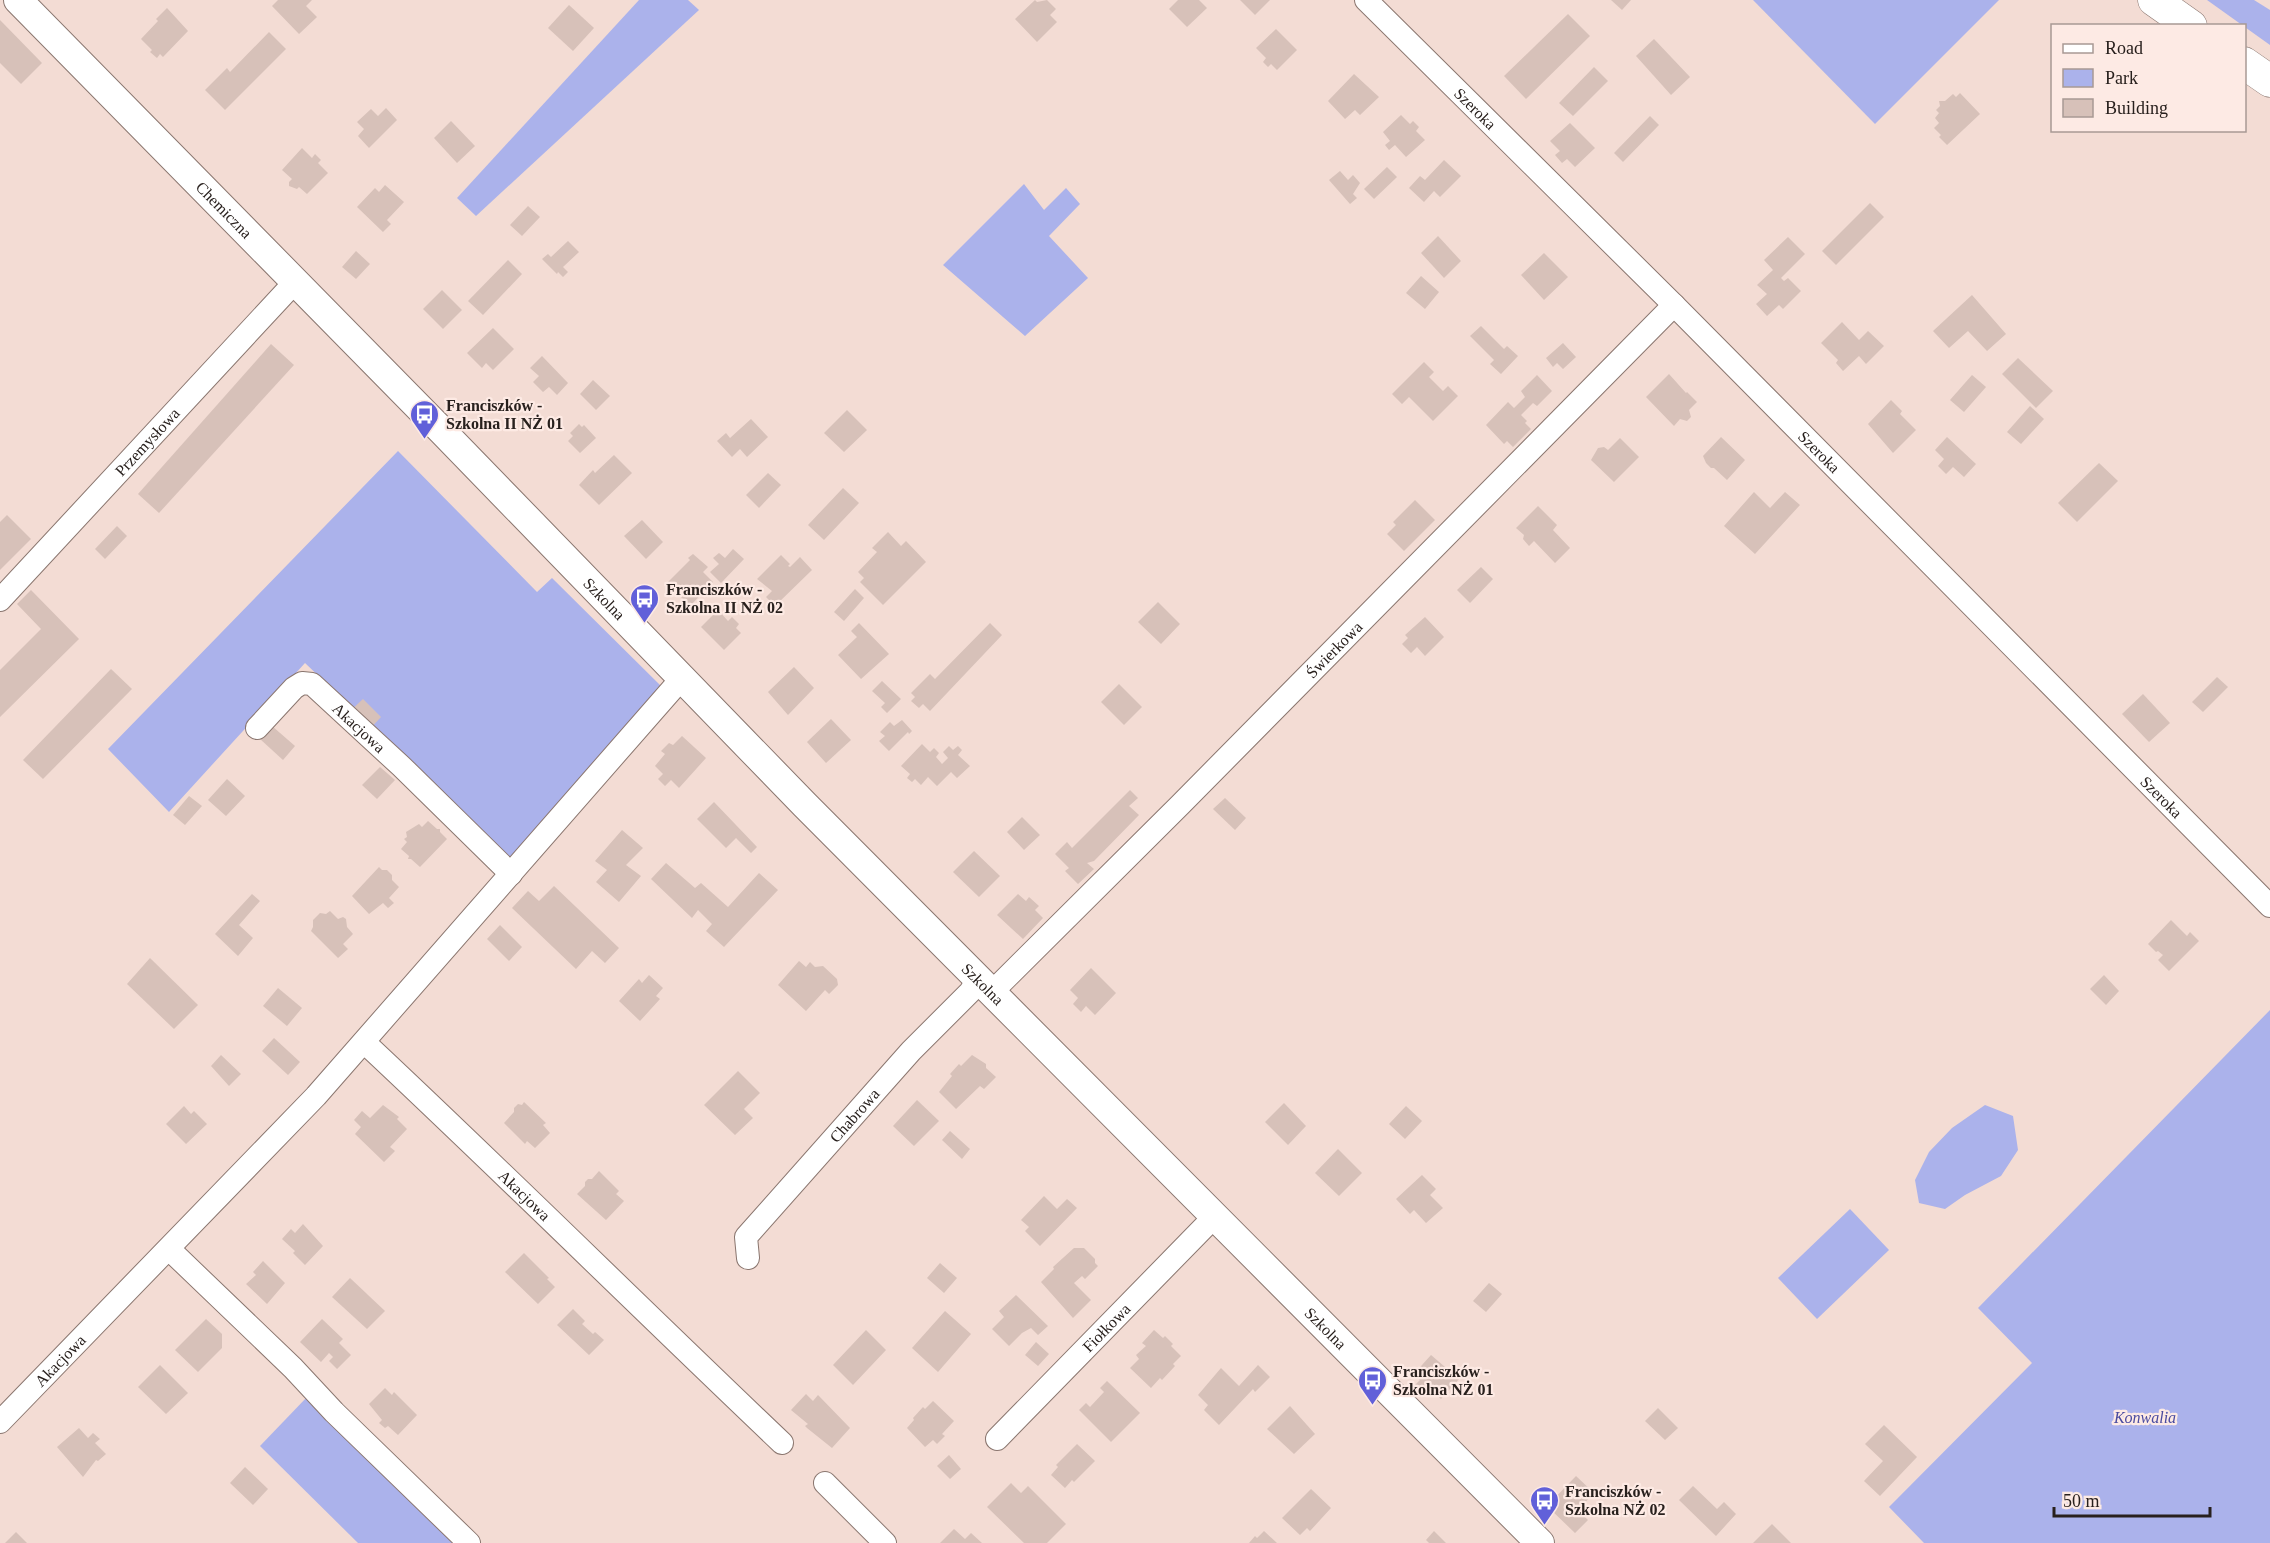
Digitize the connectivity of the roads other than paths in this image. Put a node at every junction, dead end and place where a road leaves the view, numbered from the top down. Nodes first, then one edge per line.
1 (18, 0) edge
2 (1366, 0) edge
3 (2154, 0) edge
4 (2188, 24) edge
5 (2246, 64) edge
6 (2270, 81) edge
7 (295, 282) junction
8 (1674, 305) junction
9 (431, 420) joint
10 (0, 600) edge
11 (682, 678) junction
12 (257, 728) dead end
13 (511, 874) junction
14 (2270, 906) edge
15 (985, 985) junction
16 (364, 1042) junction
17 (1215, 1216) junction
18 (169, 1249) junction
19 (748, 1258) dead end
20 (2, 1417) edge
21 (997, 1439) dead end
22 (782, 1443) dead end
23 (825, 1484) dead end
24 (469, 1543) edge
25 (885, 1543) edge
26 (1540, 1543) edge

1 - 7 street, Chemiczna
2 - 8 street, Szeroka
3 - 4 main road
5 - 6 main road
7 - 9 street, Chemiczna
7 - 10 street, Przemysłowa
8 - 14 street, Szeroka
8 - 15 street, Świerkowa
9 - 11 street, Szkolna
11 - 13 street, Akacjowa
11 - 15 street, Szkolna
12 - 13 street, Akacjowa
13 - 16 street, Akacjowa
15 - 17 street, Szkolna
15 - 19 street, Chabrowa
16 - 18 street, Akacjowa
16 - 22 street, Akacjowa
17 - 21 street, Fiołkowa
17 - 26 street, Szkolna
18 - 20 street, Akacjowa
18 - 24 street
23 - 25 street

